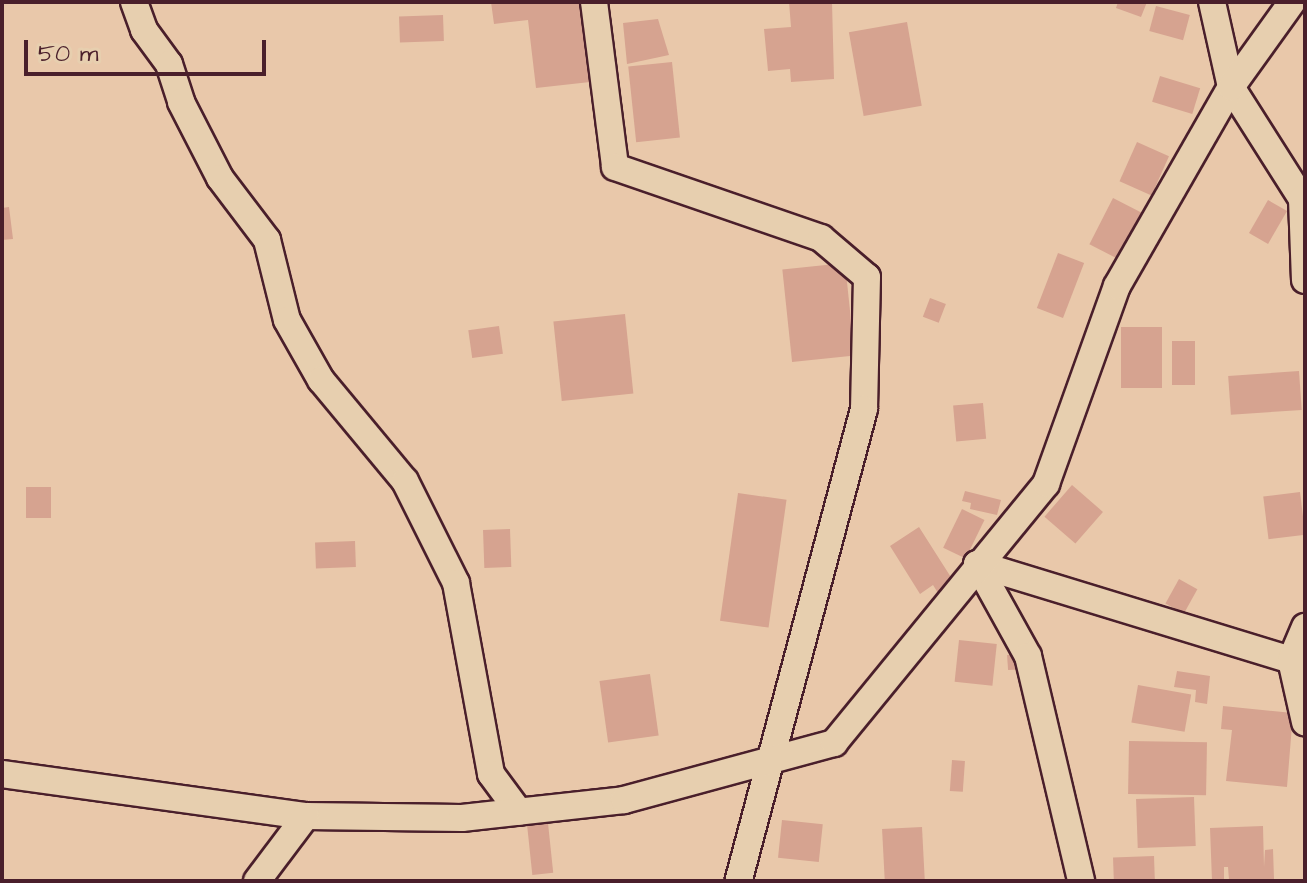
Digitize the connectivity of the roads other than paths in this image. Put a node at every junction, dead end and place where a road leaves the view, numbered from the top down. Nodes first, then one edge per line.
1 (134, 2) edge
2 (594, 2) edge
3 (1212, 2) edge
4 (1292, 2) edge
5 (1231, 87) junction
6 (1305, 280) edge
7 (977, 564) junction
8 (1305, 627) edge
9 (1291, 660) junction
10 (1305, 722) edge
11 (773, 763) junction
12 (2, 774) edge
13 (519, 812) junction
14 (306, 816) junction
15 (257, 881) edge
16 (738, 881) edge
17 (1081, 881) edge

1 - 13 street
2 - 11 street
3 - 5 street
4 - 5 street
5 - 6 street
5 - 7 street
7 - 9 street
7 - 11 street
7 - 17 street
8 - 9 street
9 - 10 street
11 - 13 street
11 - 16 street
12 - 14 street
13 - 14 street
14 - 15 street

